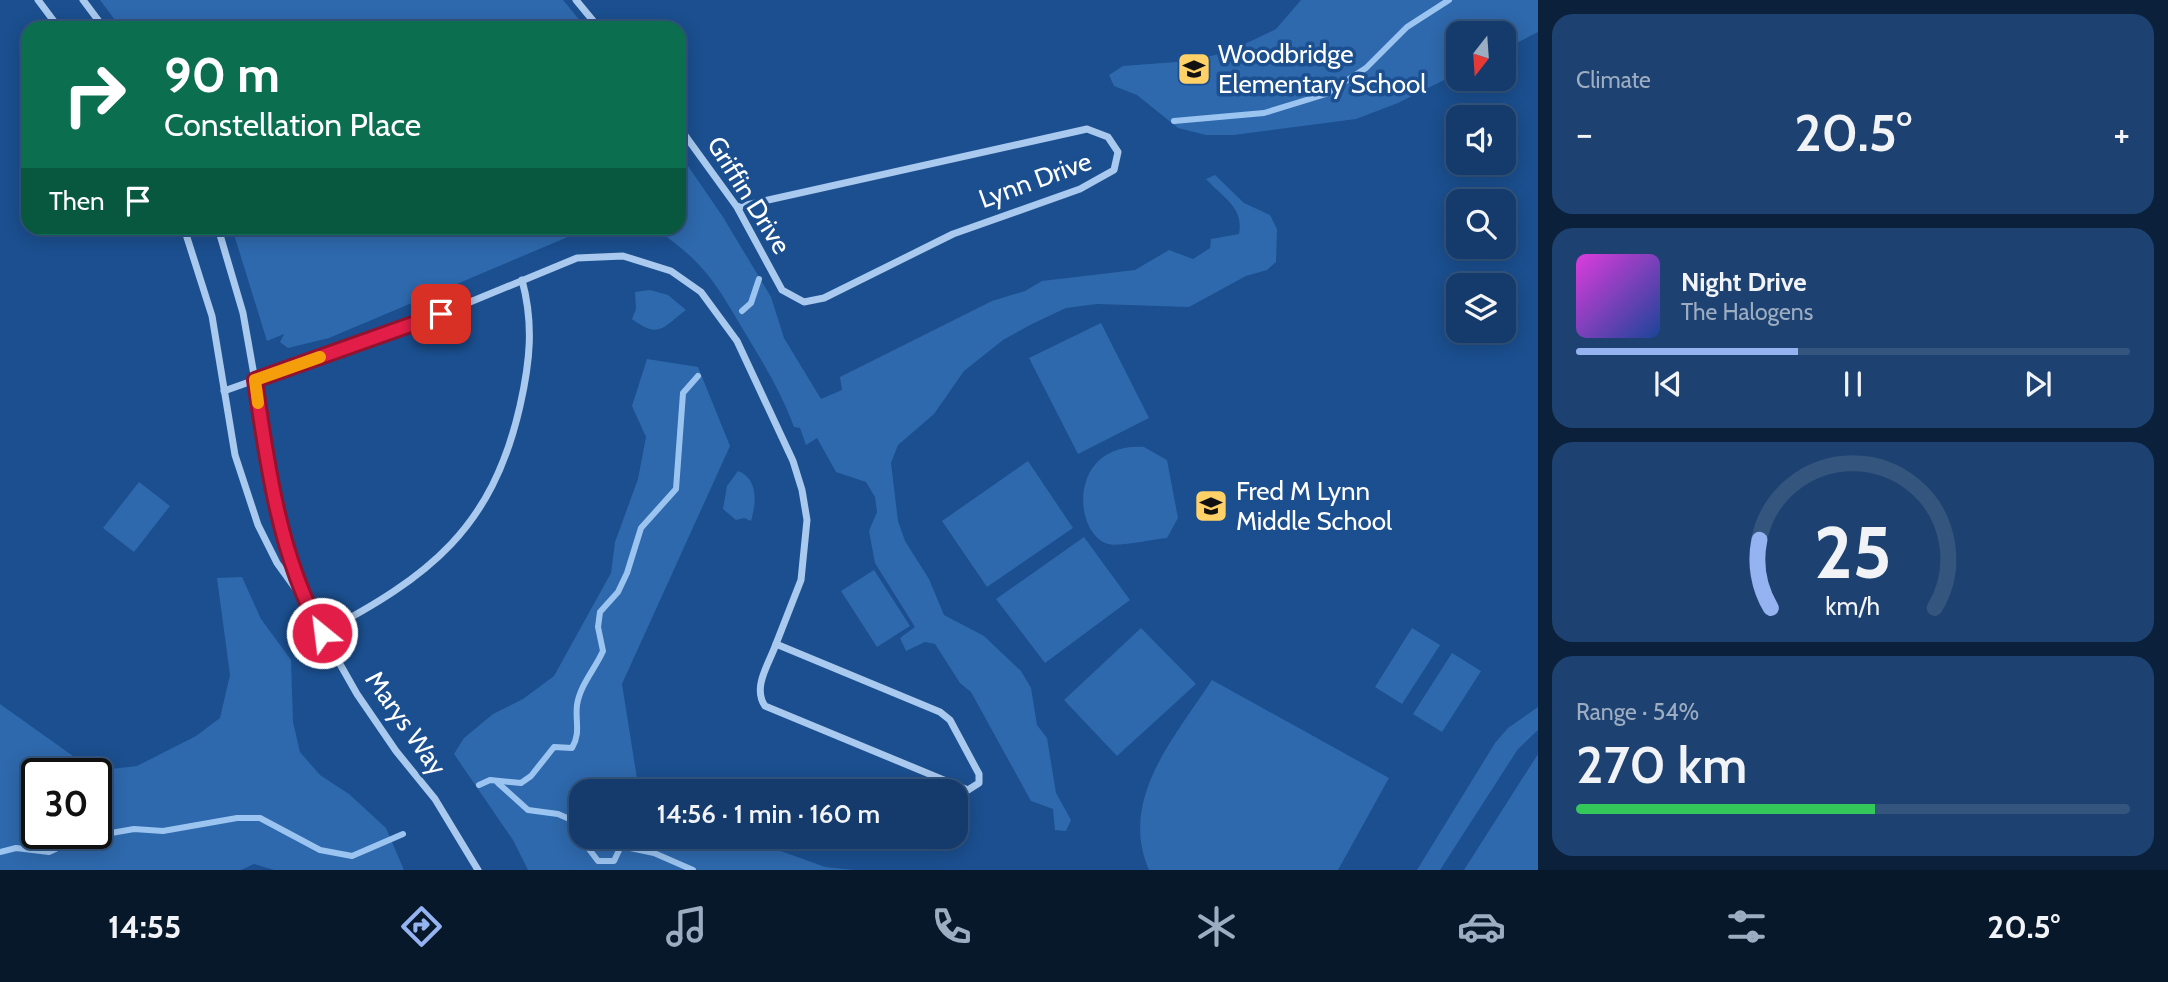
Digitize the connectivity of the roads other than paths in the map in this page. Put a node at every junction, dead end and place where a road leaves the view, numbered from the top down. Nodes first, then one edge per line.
1 (38, 0) edge
2 (83, 0) edge
3 (576, 0) edge
4 (54, 21) edge
5 (99, 21) edge
6 (593, 21) edge
7 (686, 137) edge
8 (737, 206) junction
9 (186, 235) edge
10 (220, 235) edge
11 (522, 280) junction
12 (781, 288) joint
13 (255, 380) junction
14 (224, 391) junction
15 (303, 599) junction
16 (322, 633) junction
17 (776, 644) junction
18 (478, 870) edge

1 - 4 street
2 - 5 street
3 - 6 street
7 - 8 street, Griffin Drive
8 - 12 street, Griffin Drive
8 - 12 street, Lynn Drive
9 - 14 street, Marys Way
10 - 13 street, Marys Way
11 - 13 street
11 - 16 street
11 - 17 street
13 - 14 street
13 - 15 street, Marys Way
14 - 15 street, Marys Way
15 - 16 street, Marys Way
16 - 18 street, Marys Way
17 - 17 street

